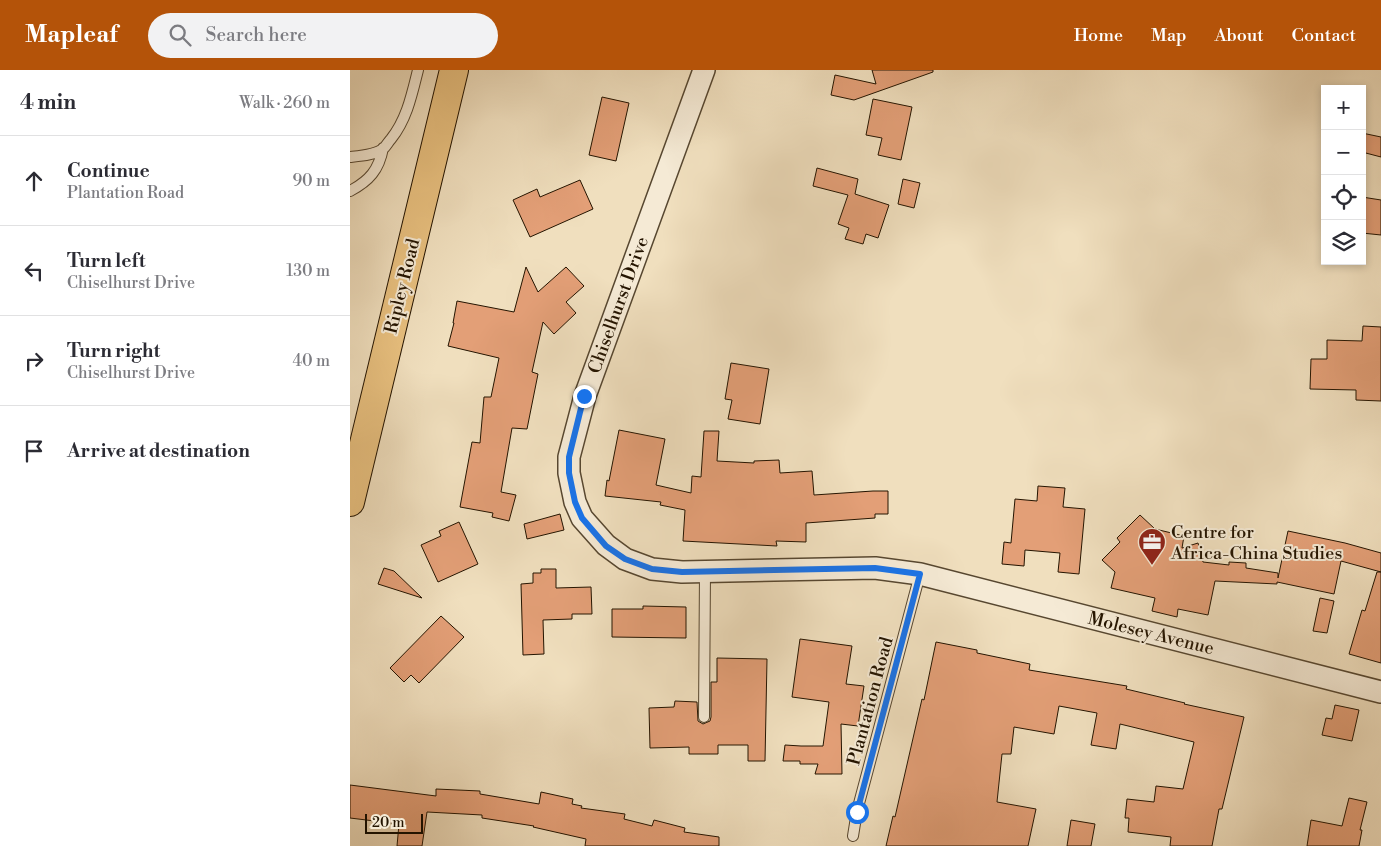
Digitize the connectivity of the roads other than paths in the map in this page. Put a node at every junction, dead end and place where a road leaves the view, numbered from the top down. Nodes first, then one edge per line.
1 (418, 70) edge
2 (454, 70) edge
3 (704, 70) edge
4 (383, 148) junction
5 (350, 157) edge
6 (350, 191) edge
7 (350, 502) edge
8 (705, 571) junction
9 (920, 574) junction
10 (1381, 692) edge
11 (704, 717) dead end
12 (853, 836) dead end

1 - 4 lane
2 - 7 main road, Ripley Road
3 - 8 street, Chiselhurst Drive
4 - 5 lane
4 - 6 lane
8 - 9 street, Chiselhurst Drive
8 - 11 lane
9 - 10 street, Molesey Avenue
9 - 12 lane, Plantation Road

